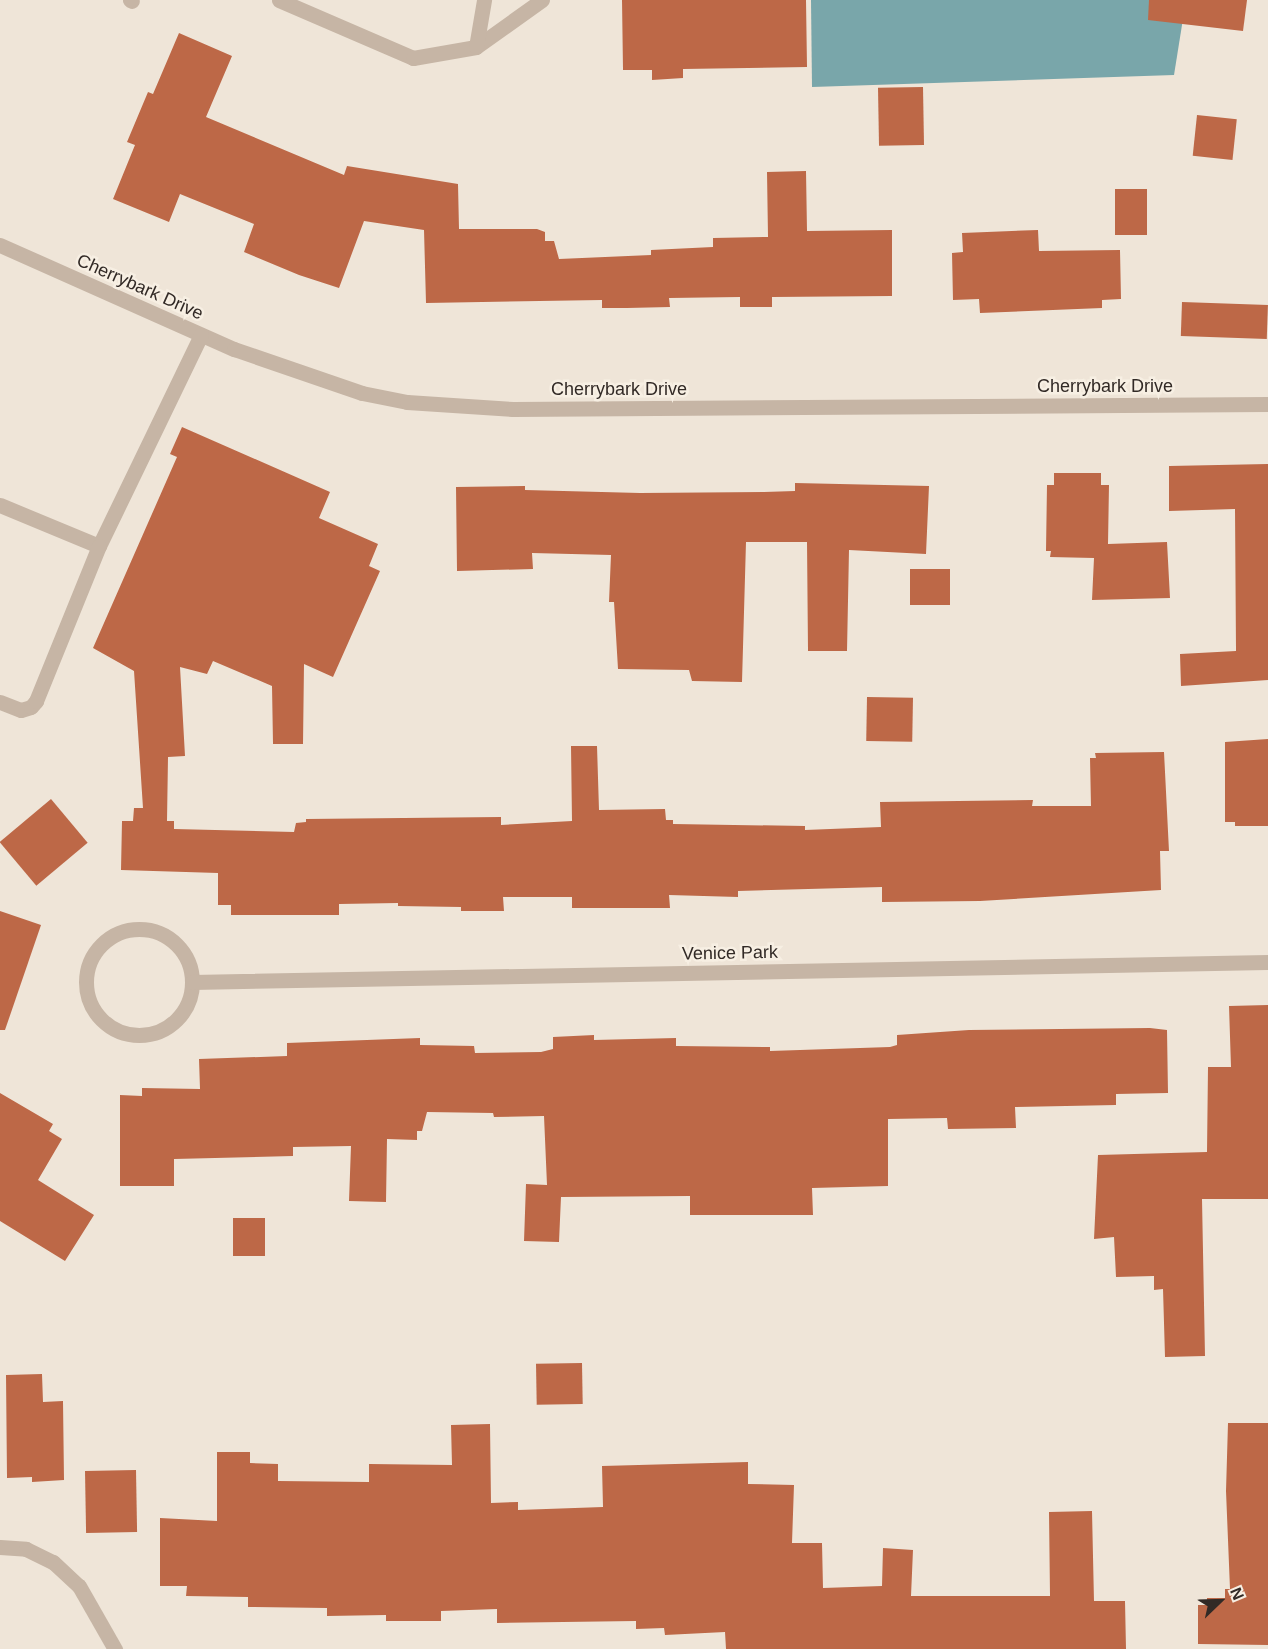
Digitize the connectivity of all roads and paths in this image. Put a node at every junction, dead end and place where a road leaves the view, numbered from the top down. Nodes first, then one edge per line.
1 (279, 0) edge
2 (484, 0) edge
3 (542, 0) edge
4 (476, 47) junction
5 (0, 245) edge
6 (201, 335) junction
7 (1268, 404) edge
8 (0, 505) edge
9 (99, 546) junction
10 (0, 702) edge
11 (1268, 962) edge
12 (192, 982) junction
13 (0, 1547) edge
14 (115, 1649) edge

1 - 4 street
2 - 4 street
3 - 4 street
5 - 6 street, Cherrybark Drive
6 - 7 street, Cherrybark Drive
6 - 9 street
8 - 9 street
9 - 10 street
11 - 12 street, Venice Park
12 - 12 street
13 - 14 street

